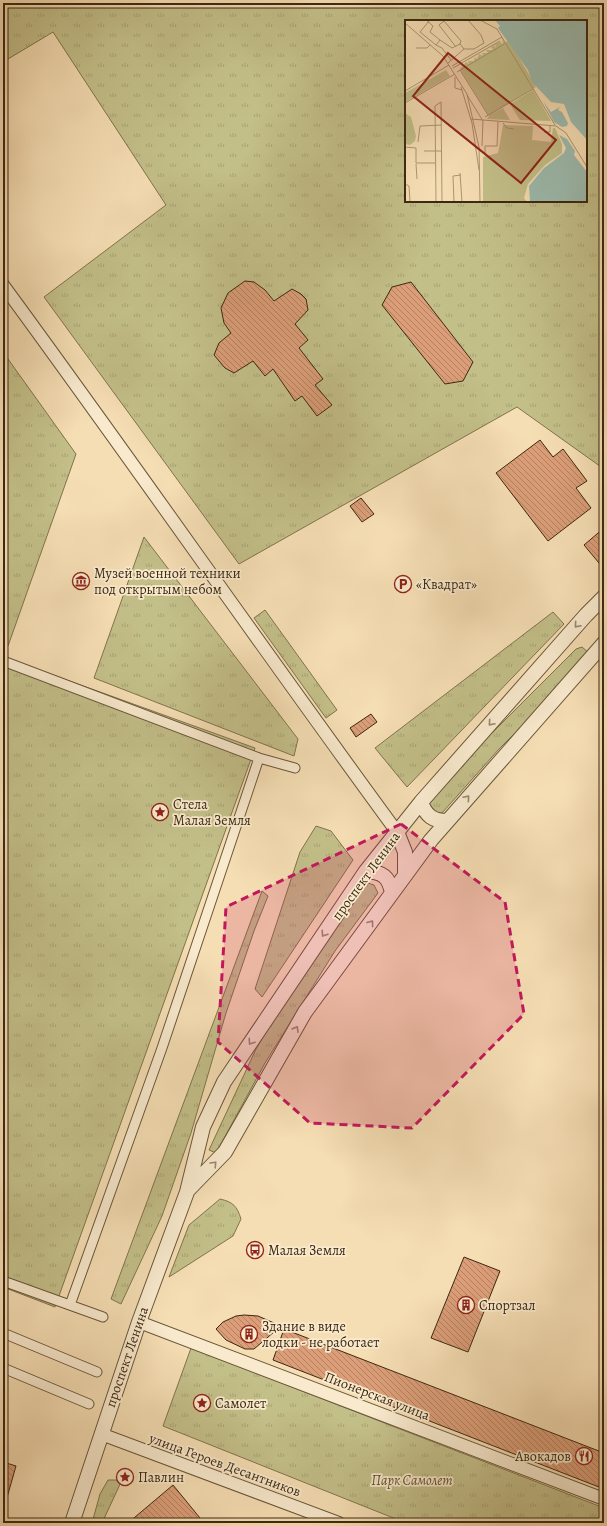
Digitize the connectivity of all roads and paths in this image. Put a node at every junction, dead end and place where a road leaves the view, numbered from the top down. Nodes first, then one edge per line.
1 (3, 285) edge
2 (604, 597) edge
3 (604, 642) edge
4 (3, 661) edge
5 (259, 758) junction
6 (295, 768) dead end
7 (421, 802) junction
8 (447, 821) junction
9 (397, 832) junction
10 (431, 840) junction
11 (366, 871) junction
12 (405, 874) junction
13 (392, 893) junction
14 (187, 1192) junction
15 (3, 1281) edge
16 (70, 1305) junction
17 (103, 1317) dead end
18 (138, 1322) junction
19 (3, 1333) edge
20 (3, 1368) edge
21 (97, 1372) dead end
22 (89, 1404) dead end
23 (101, 1434) junction
24 (604, 1498) edge
25 (72, 1523) edge
26 (339, 1523) edge

1 - 9 street
2 -> 7 street, проспект Ленина
8 -> 3 street, проспект Ленина
4 - 5 street
5 - 6 street
5 - 16 street
7 - 8 street
7 - 9 street, проспект Ленина
8 - 10 street, проспект Ленина
9 - 10 street
9 - 11 street, проспект Ленина
9 - 12 street
10 - 12 street, проспект Ленина
11 - 13 street
11 -> 14 street, проспект Ленина
12 - 13 street, проспект Ленина
14 -> 13 street, проспект Ленина
14 - 18 street, проспект Ленина
15 - 16 street
16 - 17 street
18 - 23 street, проспект Ленина
18 - 24 street, Пионерская улица
19 - 21 street
20 - 22 street
23 - 25 street, проспект Ленина
23 - 26 street, улица Героев Десантников

